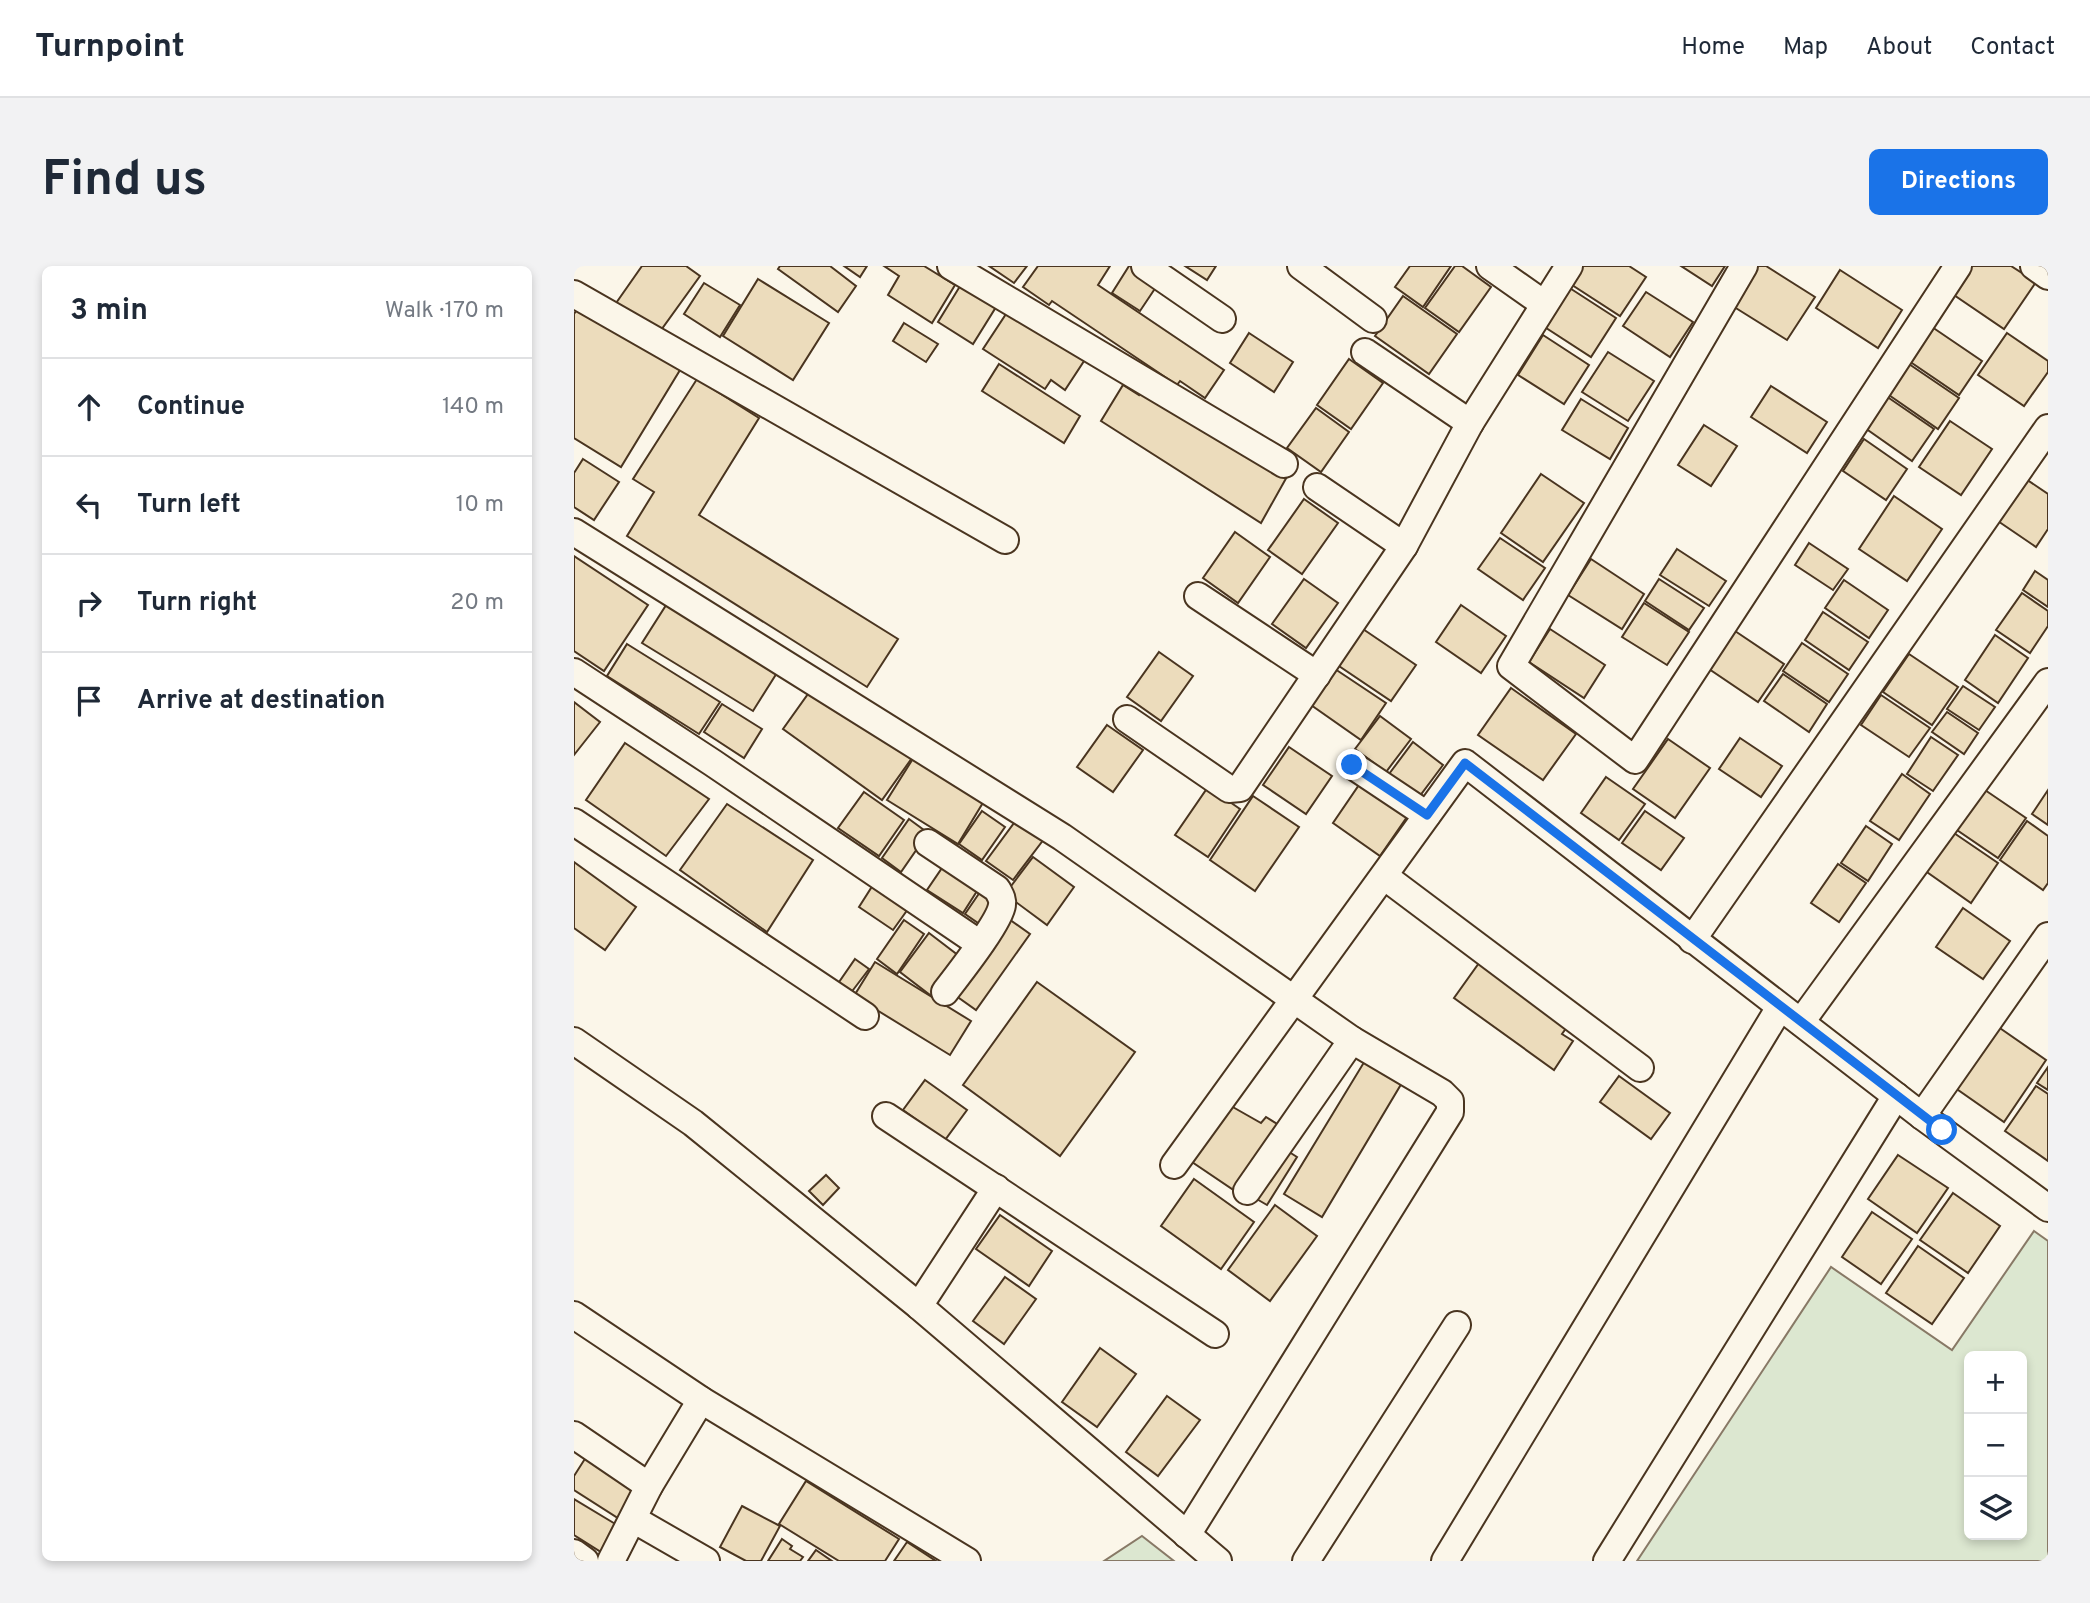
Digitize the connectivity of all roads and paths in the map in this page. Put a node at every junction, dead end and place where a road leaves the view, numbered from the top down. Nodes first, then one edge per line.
1 (951, 266) edge
2 (1145, 266) edge
3 (1301, 266) edge
4 (1490, 266) edge
5 (1569, 266) edge
6 (1744, 266) edge
7 (1958, 266) edge
8 (2034, 266) edge
9 (2048, 276) edge
10 (574, 294) edge
11 (1544, 304) junction
12 (1222, 319) dead end
13 (1373, 319) dead end
14 (1365, 352) dead end
15 (1469, 423) junction
16 (2048, 428) edge
17 (1284, 464) dead end
18 (1317, 487) dead end
19 (574, 532) edge
20 (1005, 540) dead end
21 (1404, 546) junction
22 (1198, 596) dead end
23 (574, 672) edge
24 (1317, 675) junction
25 (2048, 682) edge
26 (1127, 719) dead end
27 (1352, 765) dead end
28 (1427, 815) junction
29 (574, 822) edge
30 (929, 843) dead end
31 (1384, 876) junction
32 (2048, 936) edge
33 (1692, 940) junction
34 (980, 944) junction
35 (945, 992) dead end
36 (1293, 999) junction
37 (1790, 1014) junction
38 (864, 1016) dead end
39 (1352, 1040) junction
40 (574, 1041) edge
41 (1640, 1068) dead end
42 (1896, 1096) junction
43 (886, 1116) dead end
44 (1922, 1116) junction
45 (1174, 1165) dead end
46 (996, 1188) junction
47 (1247, 1191) dead end
48 (2048, 1208) edge
49 (919, 1306) junction
50 (574, 1315) edge
51 (1457, 1325) dead end
52 (1215, 1334) dead end
53 (702, 1400) junction
54 (574, 1435) edge
55 (649, 1486) junction
56 (633, 1519) junction
57 (1187, 1535) junction
58 (574, 1553) edge
59 (585, 1561) edge
60 (611, 1561) edge
61 (706, 1561) edge
62 (967, 1561) edge
63 (1218, 1561) edge
64 (1306, 1561) edge
65 (1445, 1561) edge
66 (1608, 1561) edge

1 - 17 street
2 - 12 street
3 - 13 street
4 - 11 street
5 - 11 street
6 - 7 street
8 - 9 street
10 - 20 street
11 - 15 street
14 - 15 street
15 - 21 street
16 - 33 street
18 - 21 street
19 - 36 street
21 - 24 street
22 - 24 street
23 - 34 street
24 - 26 street
25 - 37 street
27 - 28 street
28 - 31 street
28 - 33 street
29 - 38 street
30 - 34 street
31 - 36 street
31 - 41 street
32 - 44 street
33 - 37 street
34 - 35 street
36 - 39 street
36 - 45 street
37 - 42 street
37 - 65 street
39 - 47 street
39 - 57 street
40 - 49 street
42 - 44 street
42 - 66 street
43 - 46 street
44 - 48 street
46 - 49 street
46 - 52 street
49 - 57 street
50 - 53 street
51 - 64 street
53 - 55 street
53 - 62 street
54 - 55 street
55 - 56 street
56 - 60 street
56 - 61 street
57 - 63 street
58 - 59 street

